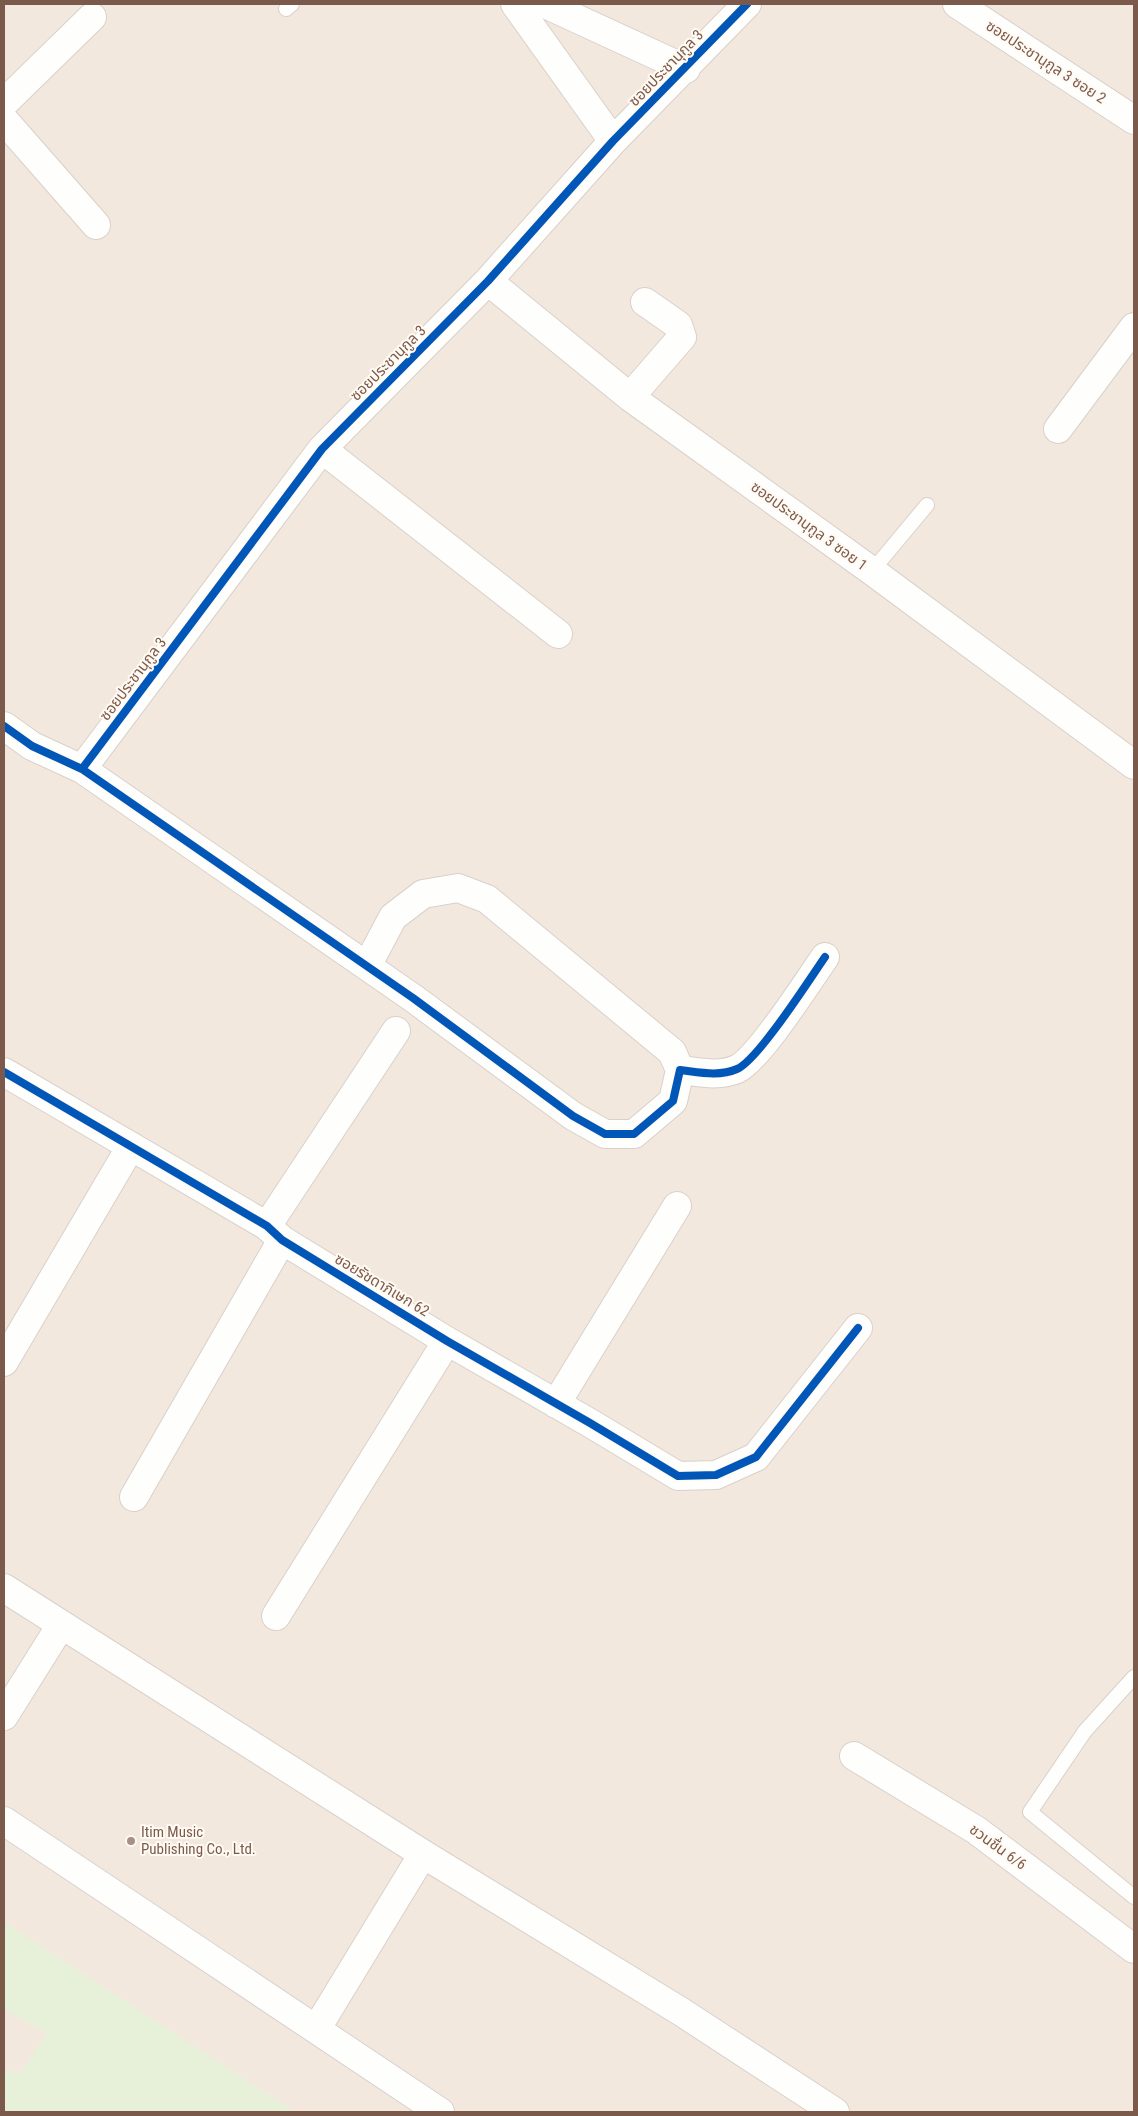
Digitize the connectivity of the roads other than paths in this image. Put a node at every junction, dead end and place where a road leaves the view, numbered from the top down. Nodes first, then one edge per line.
1 (515, 4) edge
2 (545, 4) edge
3 (746, 4) edge
4 (957, 4) edge
5 (92, 17) dead end
6 (686, 69) junction
7 (4, 103) edge
8 (4, 120) edge
9 (1134, 120) edge
10 (613, 141) junction
11 (96, 225) dead end
12 (488, 281) junction
13 (645, 302) dead end
14 (1134, 326) edge
15 (630, 397) junction
16 (1058, 429) dead end
17 (322, 449) junction
18 (927, 505) dead end
19 (872, 571) junction
20 (558, 634) dead end
21 (4, 726) edge
22 (1134, 765) edge
23 (82, 769) junction
24 (825, 957) dead end
25 (367, 966) junction
26 (396, 1031) dead end
27 (680, 1070) junction
28 (4, 1072) edge
29 (131, 1146) junction
30 (677, 1206) dead end
31 (275, 1233) junction
32 (858, 1328) dead end
33 (447, 1341) junction
34 (4, 1362) edge
35 (556, 1404) junction
36 (134, 1497) dead end
37 (4, 1588) edge
38 (276, 1616) dead end
39 (61, 1625) junction
40 (1134, 1677) edge
41 (4, 1716) edge
42 (854, 1756) dead end
43 (4, 1821) edge
44 (423, 1854) junction
45 (1134, 1898) edge
46 (1134, 1949) edge
47 (317, 2028) junction
48 (440, 2112) edge
49 (835, 2112) edge

1 - 10 street
2 - 6 street
3 - 6 street, ซอยประชานุกูล 3
4 - 9 street, ซอยประชานุกูล 3 ซอย 2
5 - 7 street
6 - 10 street, ซอยประชานุกูล 3
8 - 11 street
10 - 12 street, ซอยประชานุกูล 3
12 - 15 street, ซอยประชานุกูล 3 ซอย 1
12 - 17 street, ซอยประชานุกูล 3
13 - 15 street
14 - 16 street
15 - 19 street, ซอยประชานุกูล 3 ซอย 1
17 - 20 street
17 - 23 street, ซอยประชานุกูล 3
18 - 19 lane
19 - 22 street, ซอยประชานุกูล 3 ซอย 1
21 - 23 street
23 - 25 street
24 - 27 street
25 - 27 street
25 - 27 street
26 - 31 street
28 - 29 street, ซอยรัชดาภิเษก 62
29 - 31 street, ซอยรัชดาภิเษก 62
29 - 34 street
30 - 35 street
31 - 33 street, ซอยรัชดาภิเษก 62
31 - 36 street
32 - 35 street, ซอยรัชดาภิเษก 62
33 - 35 street, ซอยรัชดาภิเษก 62
33 - 38 street
37 - 39 street
39 - 41 street
39 - 44 street
40 - 45 lane
42 - 46 street, ชวนชื่น 6/6
43 - 47 street
44 - 47 street
44 - 49 street
47 - 48 street

